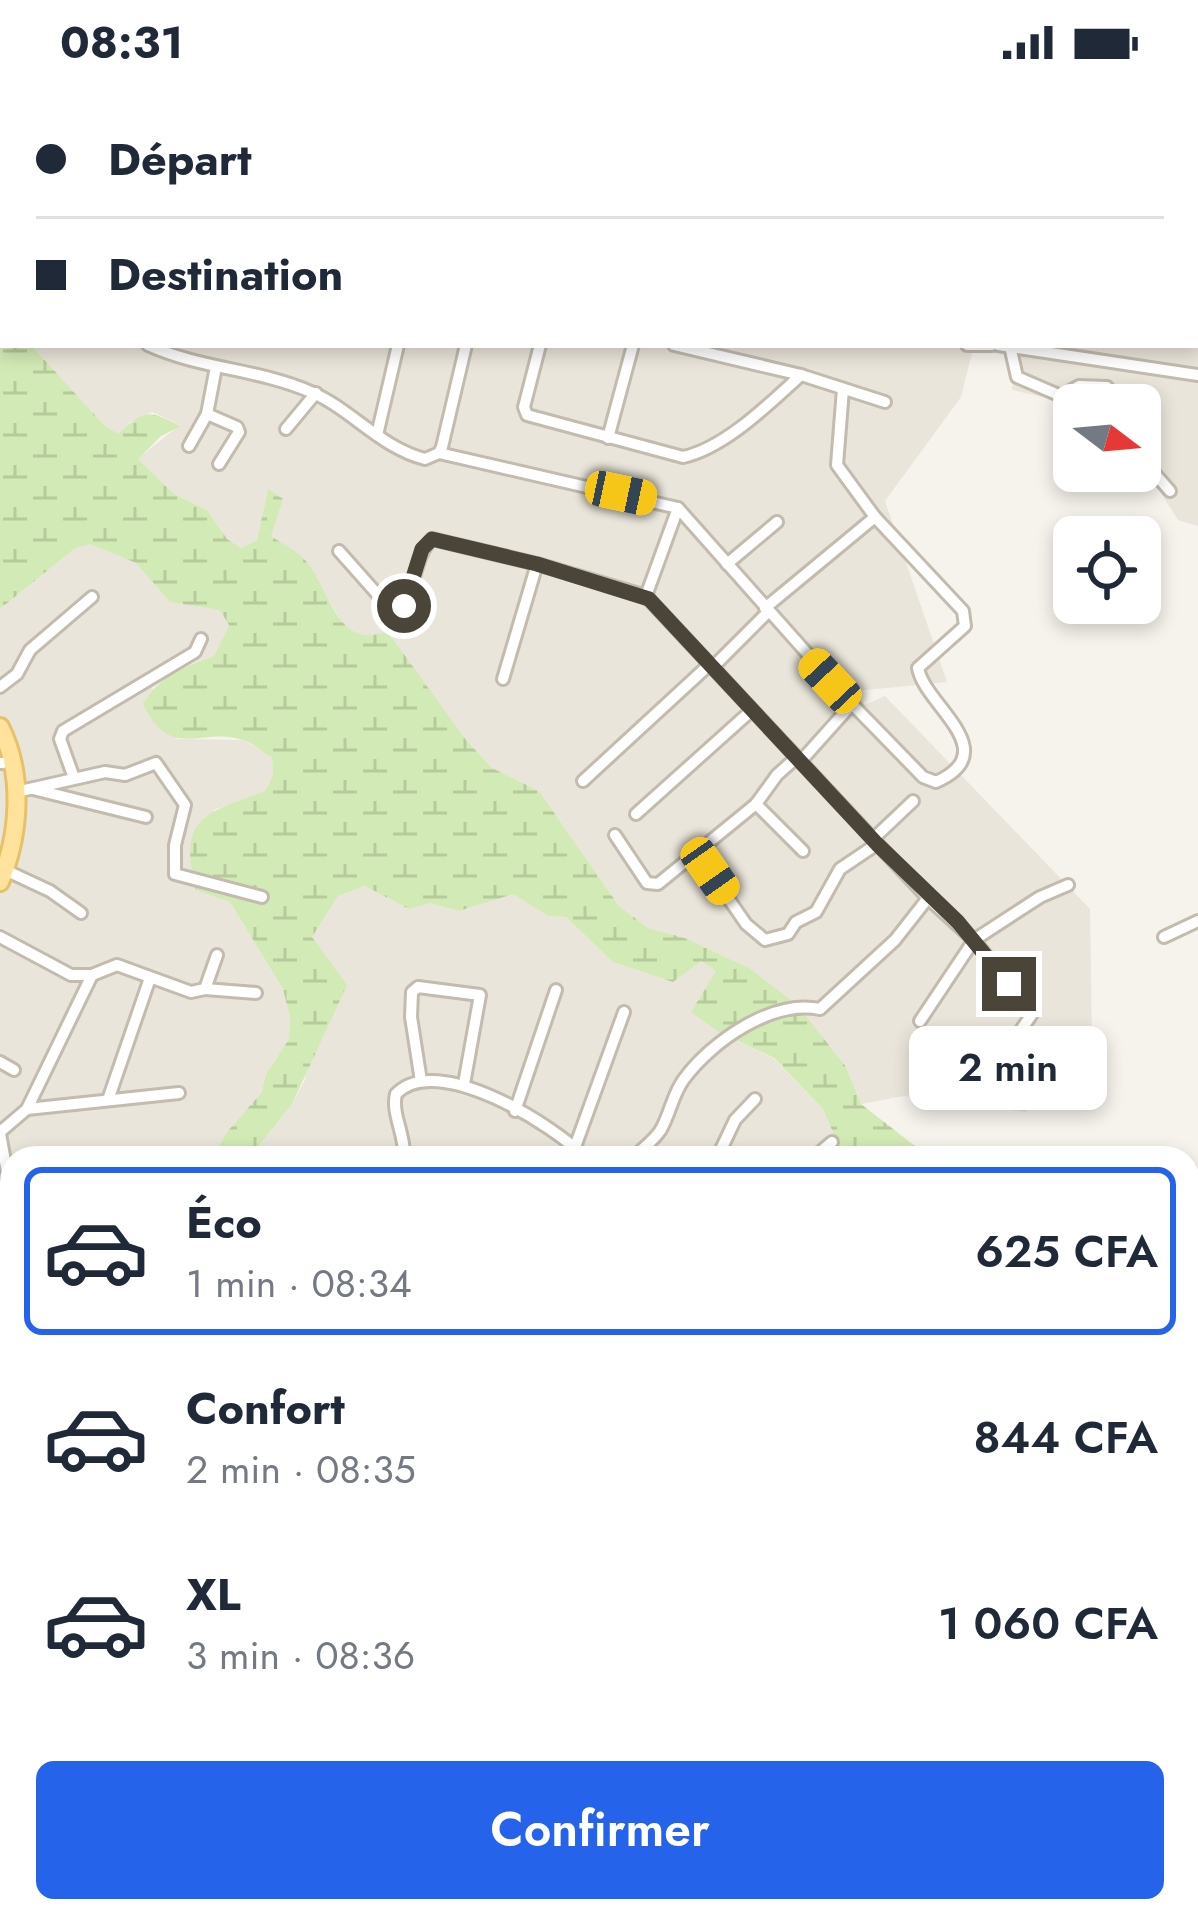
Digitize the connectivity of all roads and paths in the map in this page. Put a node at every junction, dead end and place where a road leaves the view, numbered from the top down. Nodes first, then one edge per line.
1 (157, 348) edge
2 (397, 348) edge
3 (465, 348) edge
4 (539, 348) edge
5 (632, 348) edge
6 (687, 348) edge
7 (1010, 348) edge
8 (1047, 348) edge
9 (1103, 351) edge
10 (217, 368) junction
11 (801, 375) junction
12 (1198, 375) edge
13 (843, 389) junction
14 (1053, 392) edge
15 (316, 393) junction
16 (885, 402) dead end
17 (207, 414) junction
18 (286, 429) dead end
19 (376, 435) junction
20 (608, 438) junction
21 (189, 446) dead end
22 (439, 453) junction
23 (219, 464) dead end
24 (1161, 481) edge
25 (1170, 491) dead end
26 (678, 508) junction
27 (875, 517) junction
28 (777, 522) dead end
29 (339, 551) dead end
30 (537, 564) junction
31 (727, 564) junction
32 (646, 596) junction
33 (92, 597) dead end
34 (766, 610) junction
35 (201, 639) dead end
36 (711, 665) junction
37 (502, 679) dead end
38 (0, 687) edge
39 (852, 704) junction
40 (752, 710) junction
41 (0, 727) edge
42 (1, 760) edge
43 (798, 760) junction
44 (74, 778) junction
45 (583, 781) dead end
46 (23, 790) junction
47 (913, 801) dead end
48 (756, 804) junction
49 (636, 814) dead end
50 (146, 817) dead end
51 (615, 835) dead end
52 (875, 842) junction
53 (695, 850) junction
54 (803, 851) dead end
55 (2, 870) edge
56 (1068, 885) dead end
57 (262, 898) dead end
58 (928, 898) junction
59 (81, 913) dead end
60 (1198, 921) edge
61 (1164, 937) dead end
62 (0, 938) edge
63 (974, 940) junction
64 (217, 955) dead end
65 (92, 975) junction
66 (149, 978) junction
67 (205, 989) junction
68 (556, 990) dead end
69 (256, 993) dead end
70 (624, 1012) dead end
71 (920, 1021) dead end
72 (0, 1062) edge
73 (14, 1070) dead end
74 (976, 1074) dead end
75 (421, 1081) junction
76 (464, 1084) junction
77 (179, 1093) dead end
78 (108, 1100) junction
79 (755, 1100) dead end
80 (27, 1109) junction
81 (515, 1111) junction
82 (0, 1133) edge
83 (832, 1142) dead end
84 (405, 1146) edge
85 (573, 1146) edge
86 (575, 1146) edge
87 (645, 1146) edge
88 (723, 1146) edge
89 (827, 1146) edge

1 - 10 street
2 - 19 street
3 - 22 street
4 - 20 street
5 - 20 street
6 - 11 street
7 - 14 street
8 - 9 street
9 - 12 street
10 - 15 street
10 - 17 street
11 - 13 street
11 - 20 street
13 - 16 street
13 - 27 street
15 - 18 street
15 - 19 street
17 - 21 street
17 - 23 street
19 - 22 street
22 - 26 street
24 - 25 street
26 - 31 street
26 - 32 street
27 - 34 street
27 - 39 street
28 - 31 street
29 - 30 street
30 - 32 street
30 - 37 street
31 - 34 street
32 - 36 street
33 - 38 street
34 - 36 street
34 - 39 street
35 - 44 street
36 - 40 street
36 - 45 street
39 - 43 street
40 - 43 street
40 - 49 street
41 - 46 main road
42 - 55 main road
43 - 48 street
43 - 52 street
44 - 46 street
44 - 57 street
46 - 50 street
46 - 55 main road
47 - 52 street
48 - 53 street
48 - 54 street
51 - 53 street
52 - 53 street
52 - 58 street
55 - 59 street
56 - 63 street
58 - 63 street
58 - 87 street
60 - 61 street
62 - 65 street
63 - 71 street
63 - 74 street
64 - 67 street
65 - 66 street
65 - 80 street
66 - 67 street
66 - 78 street
67 - 69 street
68 - 81 street
70 - 86 street
72 - 73 street
75 - 76 street
75 - 76 street
75 - 84 street
76 - 81 street
77 - 78 street
78 - 80 street
79 - 88 street
80 - 82 street
81 - 85 street
83 - 89 street

